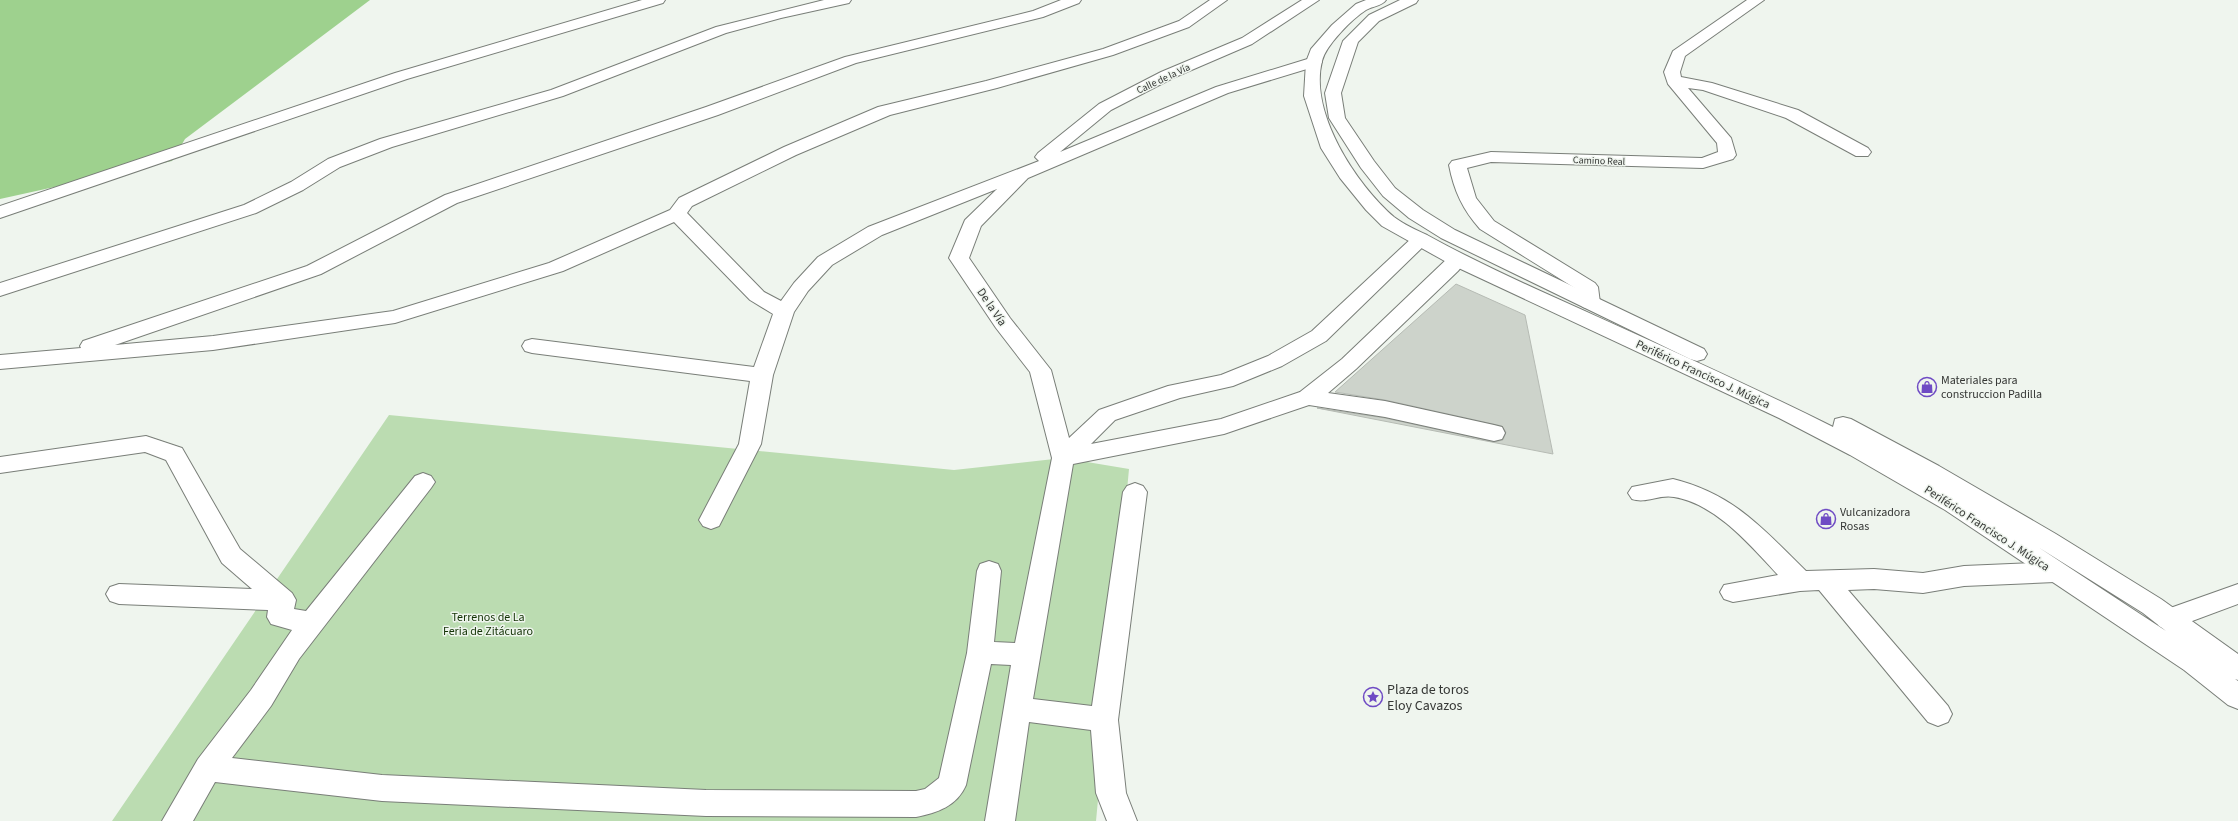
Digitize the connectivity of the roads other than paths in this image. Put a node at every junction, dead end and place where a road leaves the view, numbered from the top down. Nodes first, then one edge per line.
1 (658, 0) edge
2 (844, 0) edge
3 (1074, 0) edge
4 (1220, 0) edge
5 (1312, 0) edge
6 (1379, 0) edge
7 (1410, 0) edge
8 (1757, 0) edge
9 (1314, 62) junction
10 (1674, 81) junction
11 (1862, 152) dead end
12 (1026, 173) junction
13 (0, 212) edge
14 (676, 214) junction
15 (1421, 240) junction
16 (1457, 260) junction
17 (0, 290) edge
18 (1590, 303) junction
19 (784, 312) junction
20 (532, 346) dead end
21 (63, 356) junction
22 (0, 362) edge
23 (762, 375) junction
24 (1308, 397) junction
25 (1494, 432) dead end
26 (1063, 458) junction
27 (0, 465) edge
28 (423, 482) dead end
29 (1135, 492) dead end
30 (1640, 493) dead end
31 (711, 520) dead end
32 (989, 571) dead end
33 (2055, 572) junction
34 (1800, 581) junction
35 (1826, 581) junction
36 (1733, 592) dead end
37 (119, 594) dead end
38 (2238, 594) edge
39 (283, 600) junction
40 (2168, 618) junction
41 (312, 623) junction
42 (980, 653) junction
43 (1026, 654) junction
44 (2238, 669) edge
45 (2238, 697) edge
46 (1018, 709) junction
47 (1938, 714) dead end
48 (1104, 720) junction
49 (208, 768) junction
50 (177, 821) edge
51 (1000, 821) edge
52 (1122, 821) edge

1 - 13 street
2 - 17 street
3 - 21 street
4 - 14 street
5 - 12 street, Calle de la Vía
6 - 9 street, Periférico Francisco J. Múgica
7 - 18 street, Periférico Francisco J. Múgica
8 - 10 street
9 - 12 street
9 - 15 street, Periférico Francisco J. Múgica
10 - 11 street
10 - 18 street, Camino Real
12 - 19 street
12 - 26 street, De la Vía
14 - 19 street
14 - 21 street
15 - 16 street, Periférico Francisco J. Múgica
15 - 26 street
16 - 24 street
16 - 33 street, Periférico Francisco J. Múgica
18 - 40 street, Periférico Francisco J. Múgica
19 - 23 street
20 - 23 street
21 - 22 street
23 - 31 street
24 - 25 street
24 - 26 street
26 - 43 street
27 - 39 street
28 - 41 street
29 - 48 street
30 - 34 street
32 - 42 street
33 - 35 street
33 - 45 street, Periférico Francisco J. Múgica
34 - 35 street
34 - 36 street
35 - 47 street
37 - 39 street
38 - 40 street
39 - 41 street
40 - 44 street, Periférico Francisco J. Múgica
41 - 49 street
42 - 43 street
42 - 49 street
43 - 46 street
46 - 48 street
46 - 51 street
48 - 52 street
49 - 50 street

